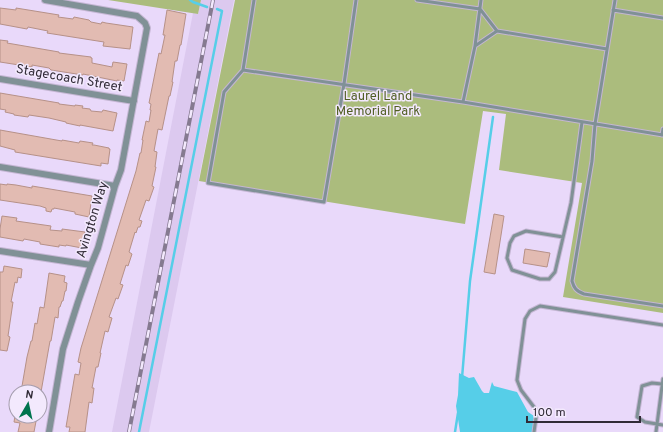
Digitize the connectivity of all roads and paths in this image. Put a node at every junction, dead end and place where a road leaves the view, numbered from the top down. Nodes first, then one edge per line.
1 (46, 0) edge
2 (254, 0) edge
3 (356, 0) edge
4 (417, 0) edge
5 (481, 0) edge
6 (615, 0) edge
7 (480, 9) junction
8 (614, 10) junction
9 (663, 17) edge
10 (663, 23) edge
11 (498, 31) junction
12 (475, 46) junction
13 (607, 49) junction
14 (243, 70) junction
15 (0, 79) edge
16 (344, 84) junction
17 (134, 101) junction
18 (464, 102) junction
19 (582, 122) junction
20 (595, 124) junction
21 (663, 129) edge
22 (663, 135) edge
23 (0, 167) edge
24 (115, 186) junction
25 (563, 236) junction
26 (0, 251) edge
27 (91, 265) junction
28 (663, 306) edge
29 (663, 325) edge
30 (663, 379) edge
31 (662, 384) junction
32 (657, 424) junction
33 (663, 424) edge
34 (49, 432) edge
35 (534, 432) edge
36 (656, 432) edge

1 - 17 street, Avington Way
2 - 14 lane
3 - 16 lane
4 - 7 lane
5 - 7 lane
6 - 8 lane
7 - 11 lane
7 - 12 lane
8 - 9 lane
8 - 13 lane
9 - 10 lane
11 - 12 lane
11 - 13 lane
12 - 18 lane
13 - 20 lane
14 - 16 lane
14 - 16 lane
15 - 17 street, Stagecoach Street
16 - 18 lane
17 - 24 street, Avington Way
18 - 19 lane
19 - 20 lane
19 - 25 lane
20 - 22 lane
20 - 28 lane
21 - 22 lane
23 - 24 street
24 - 27 street, Avington Way
25 - 25 lane
26 - 27 street
27 - 34 street, Avington Way
29 - 35 lane
30 - 31 lane
31 - 32 lane
31 - 32 lane
32 - 33 lane
32 - 36 lane

